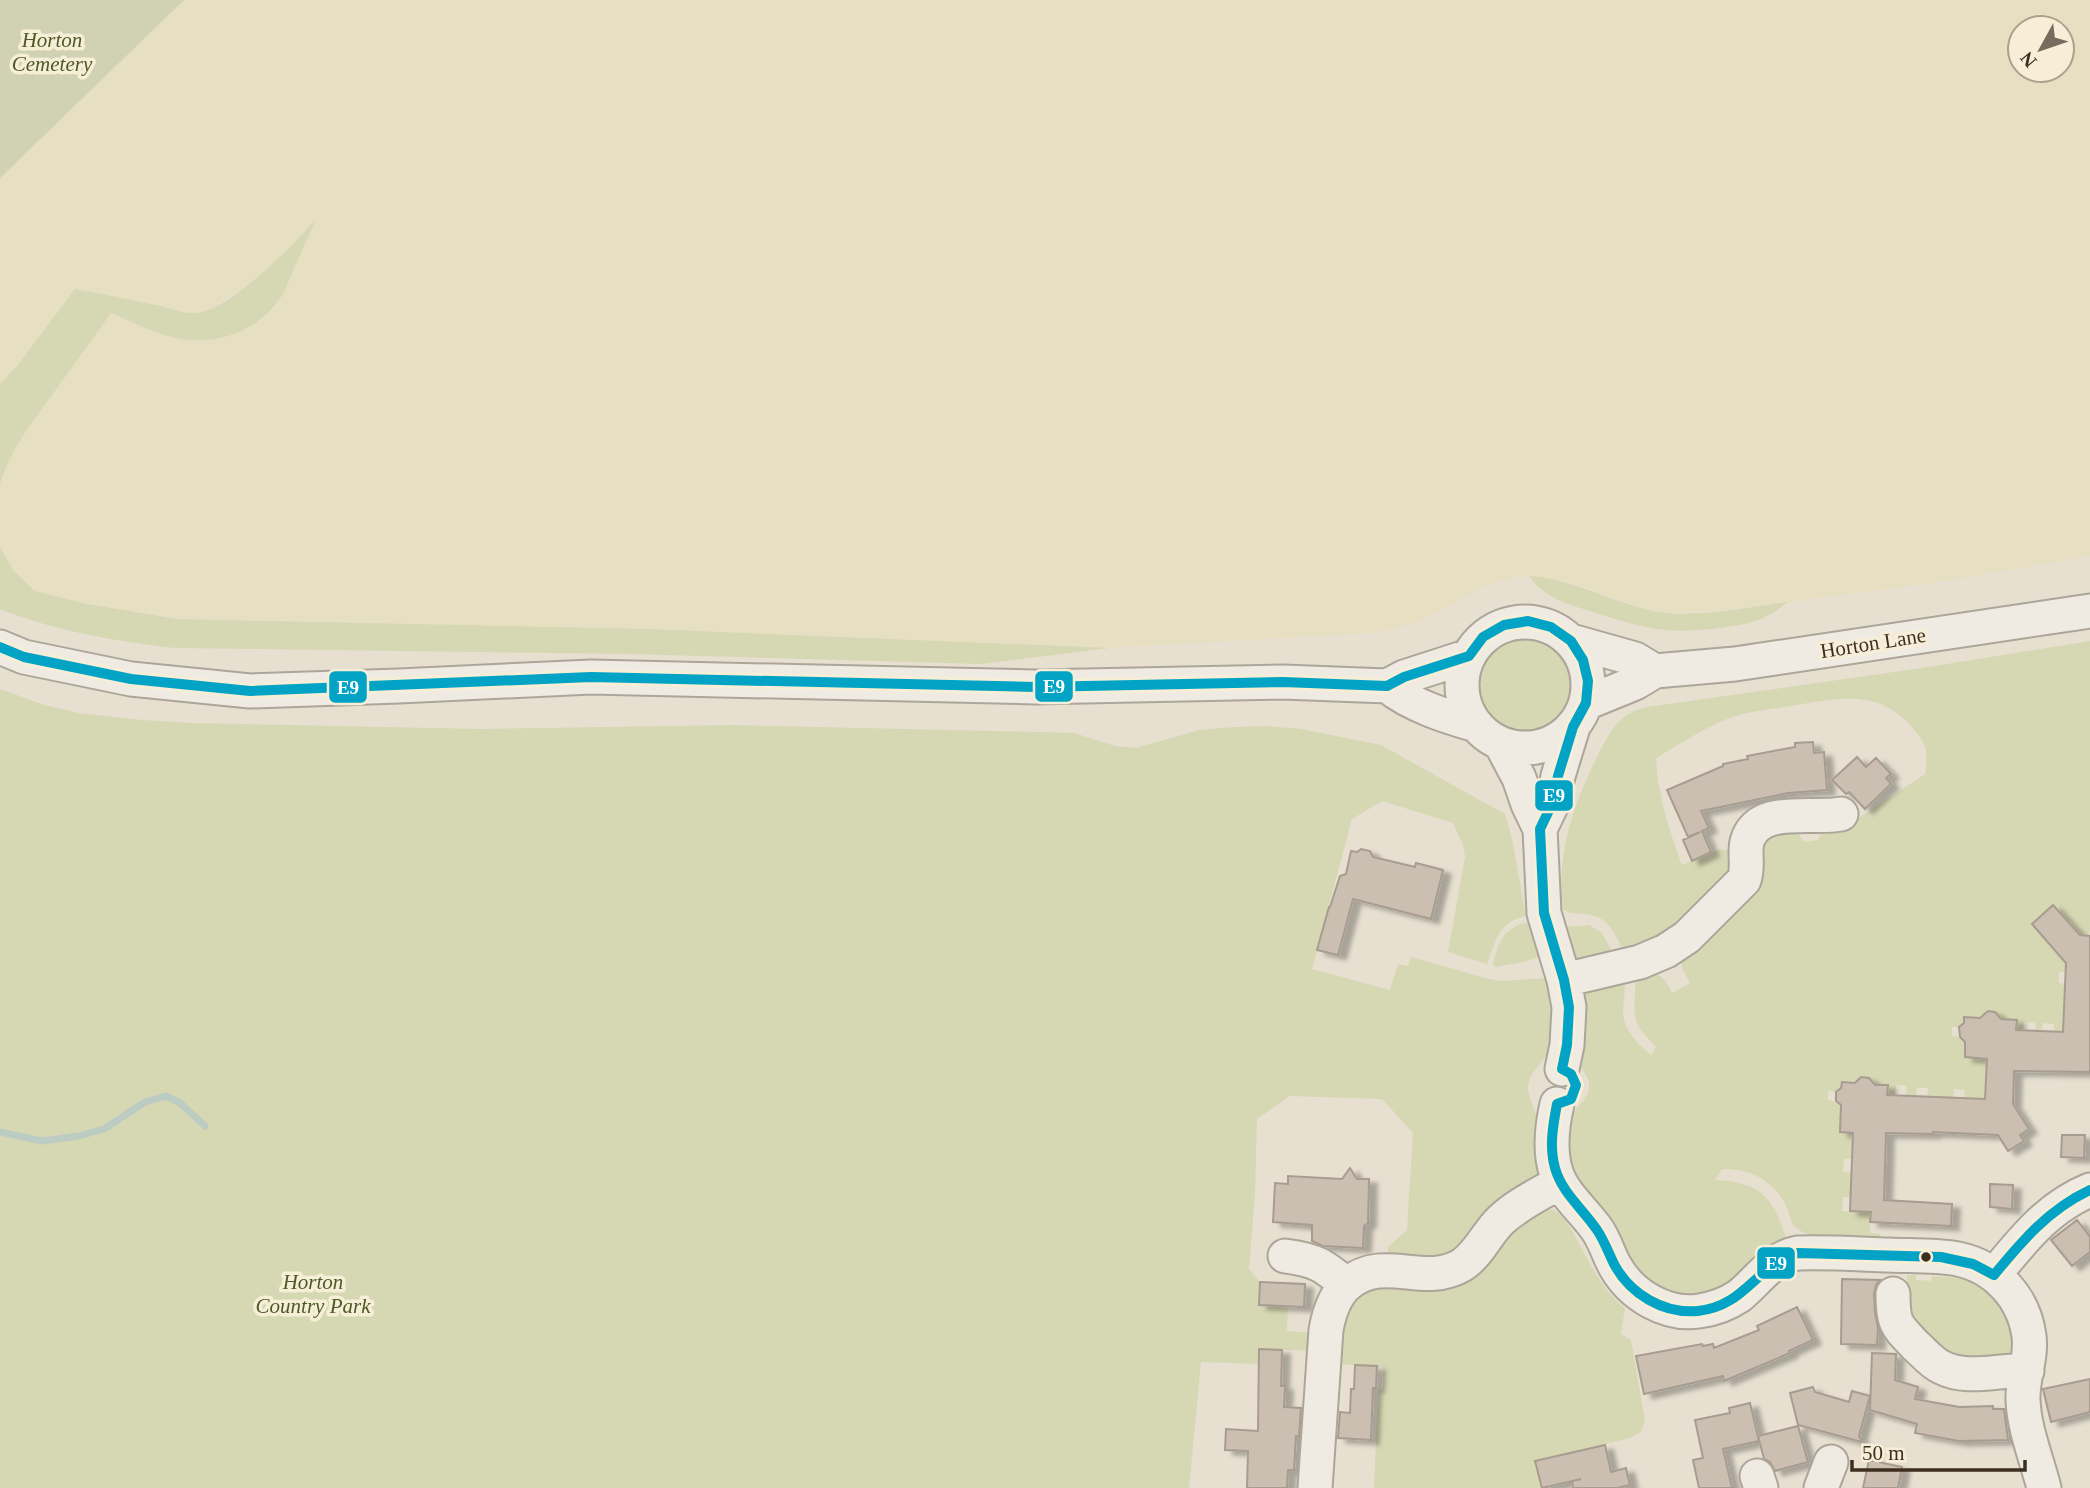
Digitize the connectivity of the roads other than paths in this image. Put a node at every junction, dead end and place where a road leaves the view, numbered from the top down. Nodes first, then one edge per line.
1 (2090, 611) edge
2 (1571, 641) junction
3 (0, 647) edge
4 (1469, 656) junction
5 (1655, 671) junction
6 (1387, 687) junction
7 (1579, 715) junction
8 (1489, 734) junction
9 (1840, 814) dead end
10 (1540, 829) junction
11 (1564, 980) junction
12 (1560, 1182) junction
13 (2090, 1189) edge
14 (1285, 1256) dead end
15 (1994, 1275) junction
16 (1346, 1285) junction
17 (1893, 1294) dead end
18 (2026, 1371) junction
19 (1315, 1488) edge
20 (2044, 1488) edge

1 - 5 street, Horton Lane
2 - 4 street
2 - 5 street
2 - 7 street
3 - 6 street
4 - 6 street
4 - 8 street
5 - 7 street, Horton Lane
6 - 8 street
7 - 8 street
7 - 10 street
8 - 10 street
9 - 11 street
10 - 11 street
11 - 12 street
12 - 15 street
12 - 16 street
13 - 15 street
14 - 16 street
15 - 18 street
16 - 19 street
17 - 18 street
18 - 20 street

